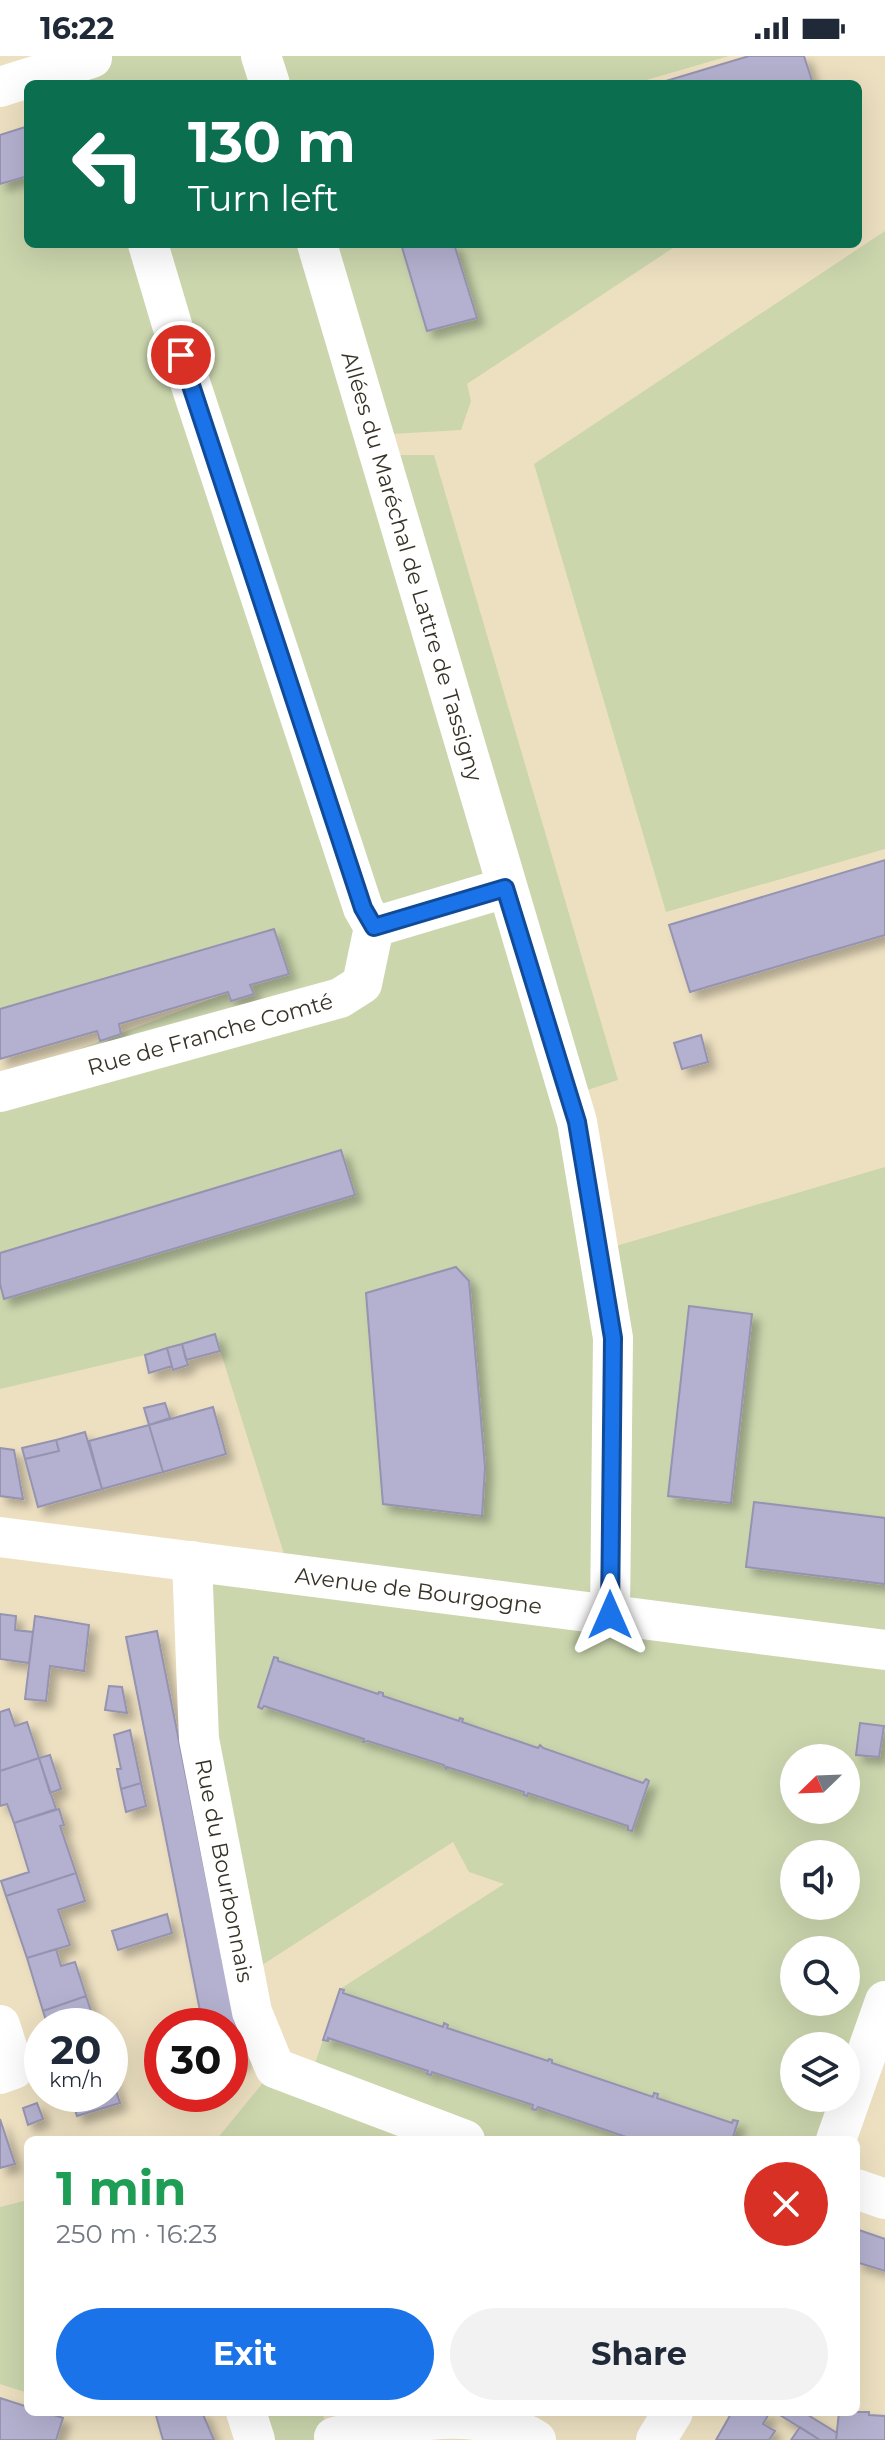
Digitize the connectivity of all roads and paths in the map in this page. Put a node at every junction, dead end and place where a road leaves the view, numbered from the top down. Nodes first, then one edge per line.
1 (261, 56) edge
2 (94, 66) edge
3 (31, 80) edge
4 (269, 80) edge
5 (24, 82) edge
6 (0, 87) edge
7 (149, 248) edge
8 (318, 248) edge
9 (505, 888) junction
10 (374, 927) junction
11 (0, 1092) edge
12 (0, 1537) edge
13 (192, 1561) junction
14 (610, 1615) junction
15 (885, 1650) edge
16 (885, 2001) edge
17 (0, 2025) edge
18 (0, 2074) edge
19 (454, 2136) edge
20 (837, 2136) edge
21 (860, 2190) edge
22 (885, 2199) edge
23 (247, 2416) edge
24 (671, 2416) edge
25 (331, 2430) edge
26 (255, 2440) edge
27 (536, 2440) edge
28 (656, 2440) edge

1 - 4 street
2 - 3 street
5 - 6 street
7 - 10 street
8 - 9 street, Allées du Maréchal de Lattre de Tassigny
9 - 10 street
9 - 14 street, Allées du Maréchal de Lattre de Tassigny
10 - 11 street, Rue de Franche Comté
12 - 13 street, Avenue de Bourgogne
13 - 14 street, Avenue de Bourgogne
13 - 19 street, Rue du Bourbonnais
14 - 15 street, Avenue de Bourgogne
16 - 20 street
17 - 18 street
21 - 22 street
23 - 26 street
24 - 28 street
25 - 27 street

